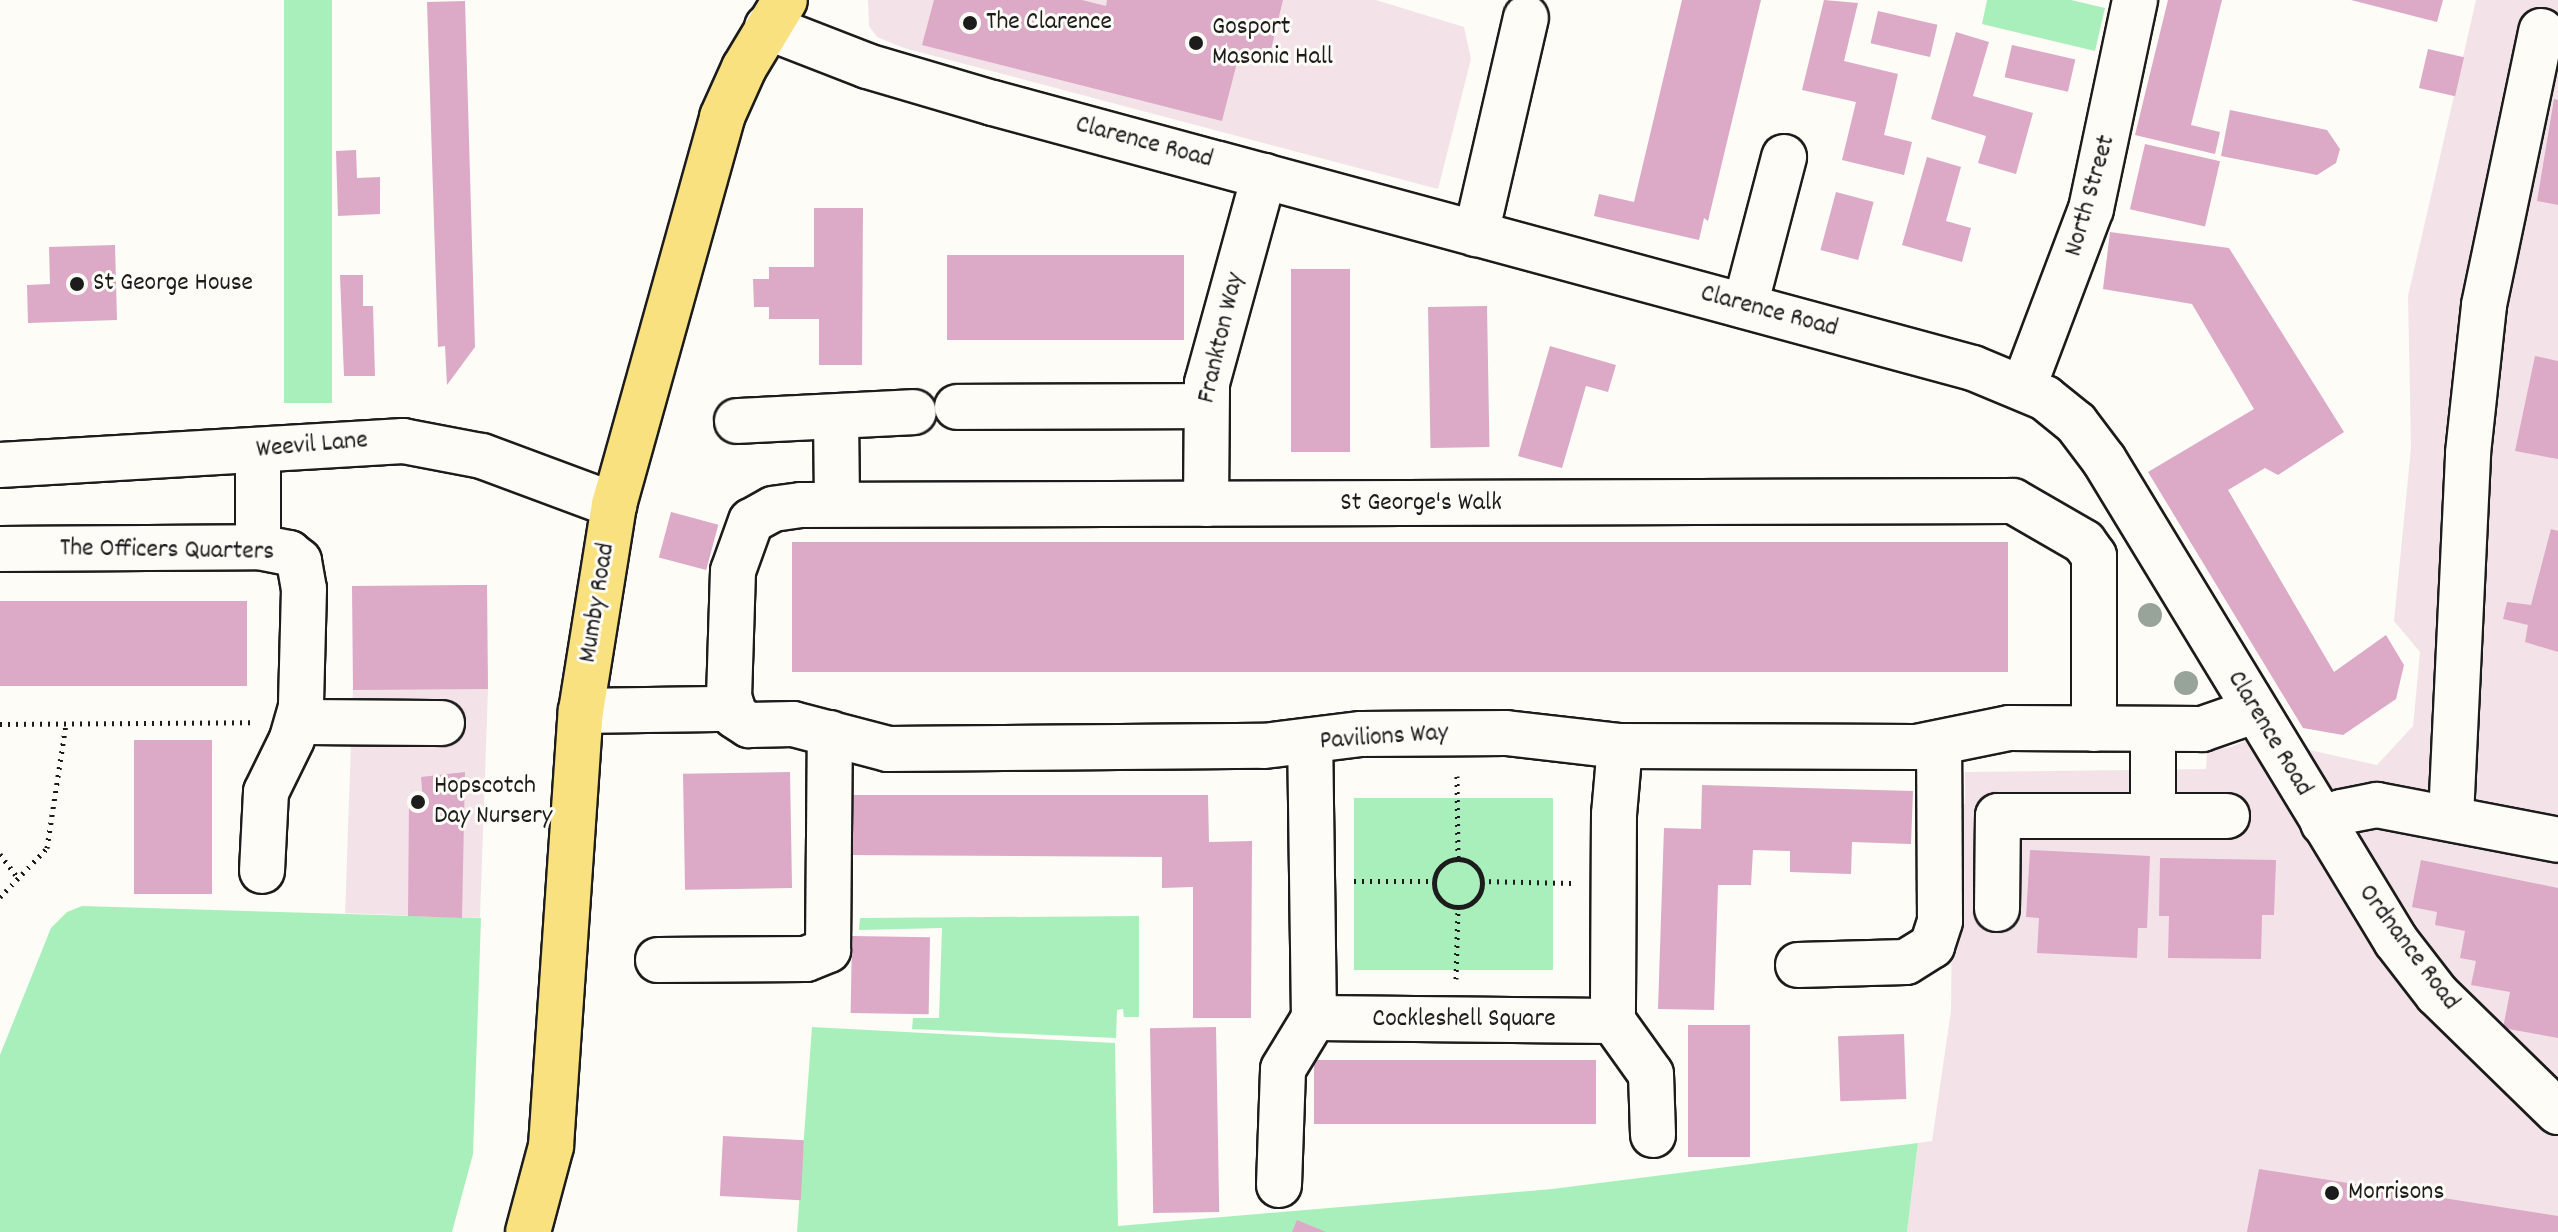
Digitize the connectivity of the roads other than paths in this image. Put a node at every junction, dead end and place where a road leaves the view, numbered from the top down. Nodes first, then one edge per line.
1 (2135, 0) edge
2 (776, 13) edge
3 (1526, 18) dead end
4 (2541, 31) dead end
5 (1784, 157) dead end
6 (1264, 176) junction
7 (1476, 234) junction
8 (1745, 306) junction
9 (2024, 386) junction
10 (1204, 406) junction
11 (957, 407) dead end
12 (914, 412) dead end
13 (836, 417) junction
14 (737, 421) dead end
15 (258, 450) junction
16 (0, 465) edge
17 (837, 504) junction
18 (1206, 504) junction
19 (614, 505) junction
20 (258, 547) junction
21 (0, 549) edge
22 (730, 709) junction
23 (581, 711) junction
24 (2254, 711) junction
25 (298, 722) junction
26 (442, 723) dead end
27 (2121, 729) junction
28 (830, 733) junction
29 (1310, 742) junction
30 (1939, 743) junction
31 (1620, 746) junction
32 (2153, 816) junction
33 (2227, 816) dead end
34 (2451, 817) junction
35 (2323, 823) junction
36 (2558, 840) edge
37 (262, 871) dead end
38 (1997, 909) dead end
39 (658, 960) dead end
40 (1798, 965) dead end
41 (1314, 1018) junction
42 (1613, 1021) junction
43 (2540, 1113) edge
44 (1653, 1135) dead end
45 (1279, 1185) dead end
46 (528, 1232) edge

1 - 9 street, North Street
2 - 6 street, Clarence Road
2 - 19 main road, Mumby Road
3 - 7 street
4 - 34 street
5 - 8 street
6 - 7 street, Clarence Road
6 - 10 street, Frankton Way
7 - 8 street, Clarence Road
8 - 9 street, Clarence Road
9 - 24 street, Clarence Road
10 - 11 street
10 - 18 street, Frankton Way
12 - 13 street
13 - 14 street
13 - 17 street
15 - 16 street, Weevil Lane
15 - 19 street, Weevil Lane
15 - 20 street
17 - 18 street, St George's Walk
17 - 22 street, St George's Walk
18 - 27 street, St George's Walk
19 - 23 main road, Mumby Road
20 - 21 street, The Officers Quarters
20 - 25 street, The Officers Quarters
22 - 23 street, Pavilions Way
22 - 28 street, Pavilions Way
23 - 46 main road, Mumby Road
24 - 27 street, Pavilions Way
24 - 35 street, Clarence Road
25 - 26 street
25 - 37 street, The Officers Quarters
27 - 30 street, Pavilions Way
27 - 32 street
28 - 29 street, Pavilions Way
28 - 39 street
29 - 31 street, Pavilions Way
29 - 41 street
30 - 31 street, Pavilions Way
30 - 40 street
31 - 42 street
32 - 33 street
32 - 38 street
34 - 35 street, Clarence Road
34 - 36 street, Clarence Road
35 - 43 street, Ordnance Road
41 - 42 street, Cockleshell Square
41 - 45 street
42 - 44 street

